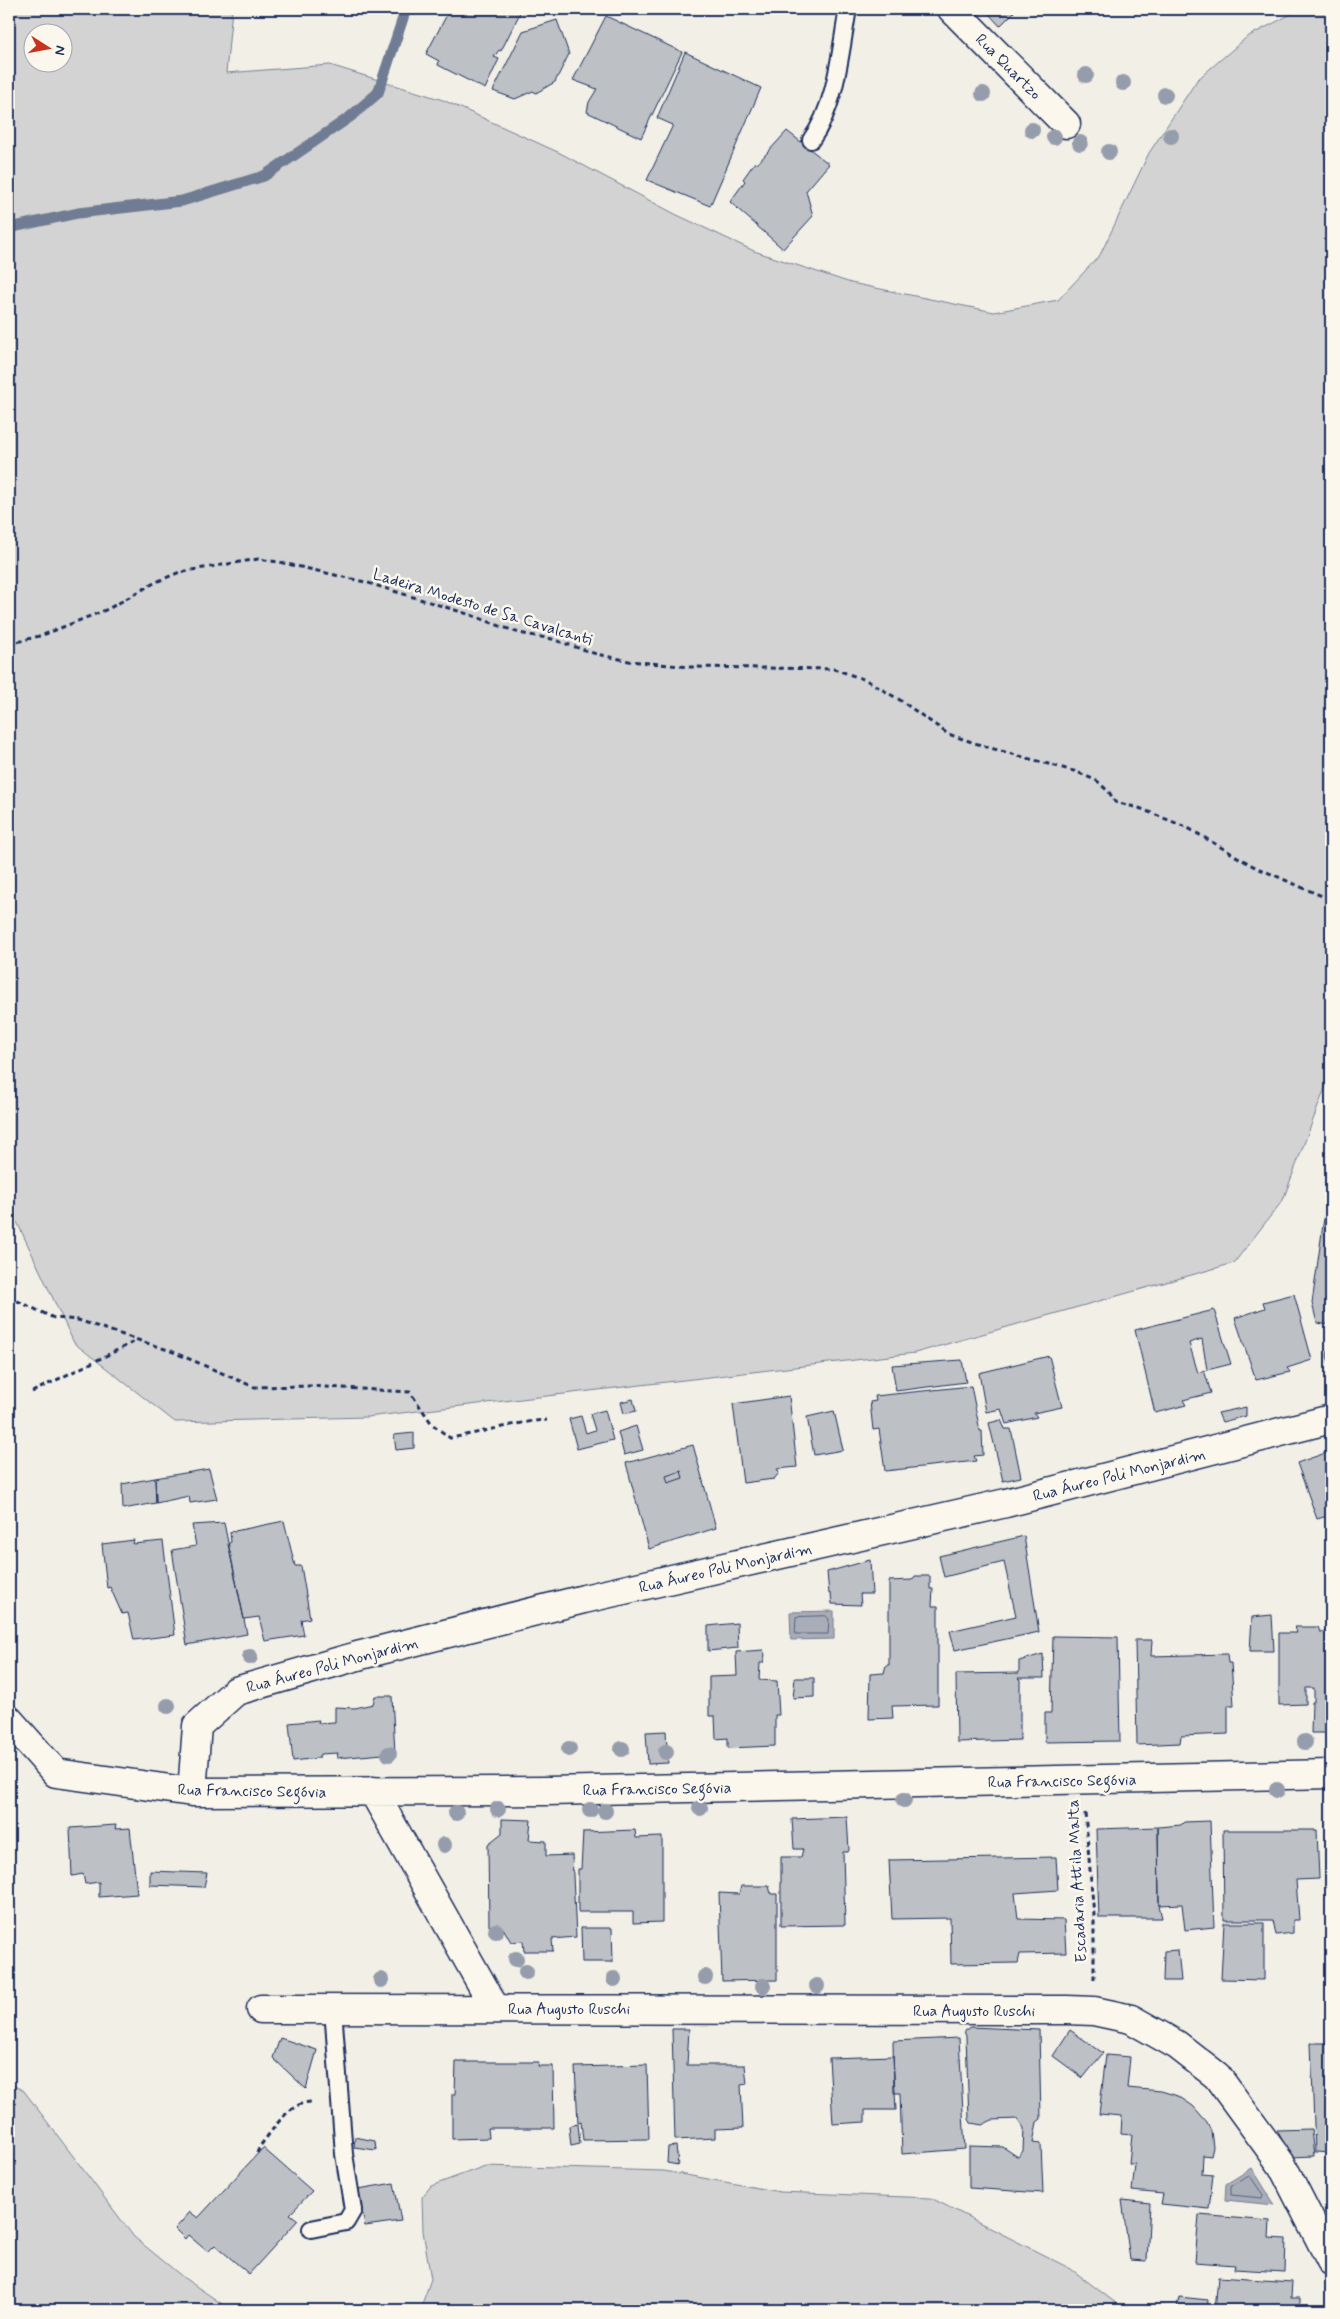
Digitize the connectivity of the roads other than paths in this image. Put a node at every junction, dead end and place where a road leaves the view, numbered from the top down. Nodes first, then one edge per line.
1 (848, 9) edge
2 (952, 9) edge
3 (1066, 124) dead end
4 (811, 140) dead end
5 (1331, 1419) edge
6 (9, 1720) edge
7 (1331, 1774) edge
8 (373, 1791) junction
9 (192, 1792) junction
10 (333, 2008) junction
11 (495, 2008) junction
12 (260, 2009) dead end
13 (311, 2229) dead end
14 (1331, 2261) edge

1 - 4 lane
2 - 3 street, Rua Quartzo
5 - 9 street, Rua Áureo Poli Monjardim
6 - 9 street, Rua Francisco Segóvia
7 - 8 street, Rua Francisco Segóvia
8 - 9 street, Rua Francisco Segóvia
8 - 11 street, Rua Augusto Ruschi
10 - 11 street, Rua Augusto Ruschi
10 - 12 street, Rua Augusto Ruschi
10 - 13 lane
11 - 14 street, Rua Augusto Ruschi

